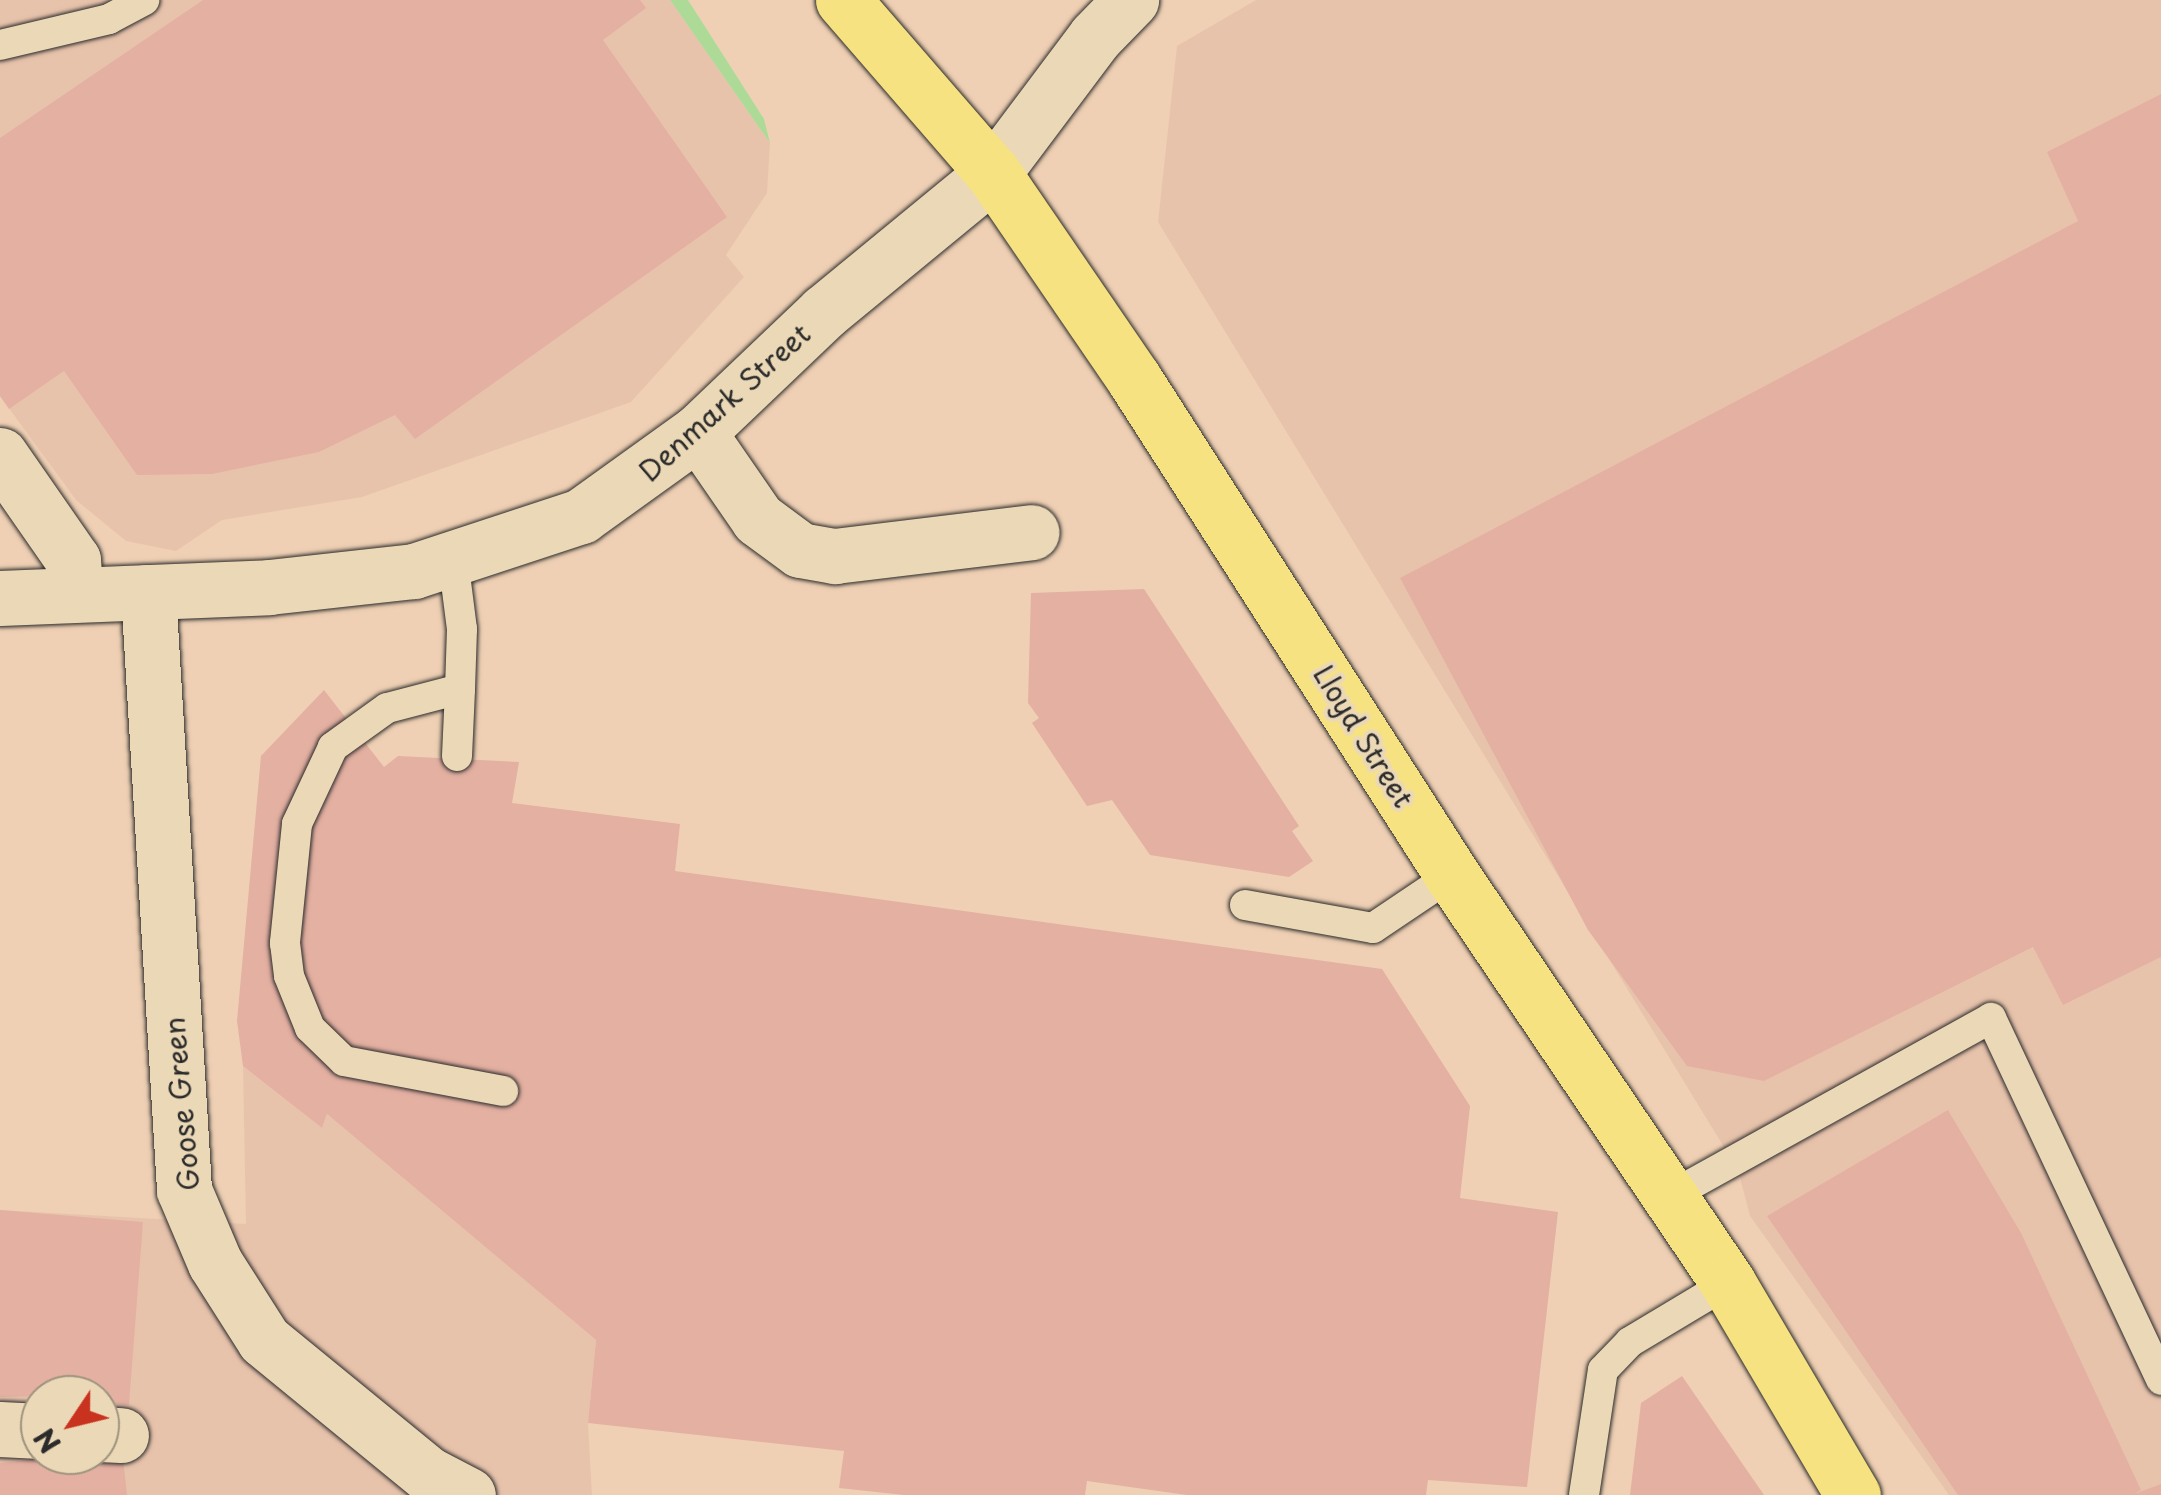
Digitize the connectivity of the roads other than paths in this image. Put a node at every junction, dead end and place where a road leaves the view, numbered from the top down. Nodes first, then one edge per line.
1 (144, 0) edge
2 (843, 0) edge
3 (1131, 0) edge
4 (0, 45) edge
5 (994, 173) junction
6 (698, 432) junction
7 (0, 455) edge
8 (1032, 532) dead end
9 (454, 559) junction
10 (76, 592) junction
11 (148, 592) junction
12 (0, 598) edge
13 (460, 690) junction
14 (457, 756) dead end
15 (1452, 876) junction
16 (1245, 905) dead end
17 (503, 1091) dead end
18 (1670, 1196) junction
19 (1728, 1282) junction
20 (2161, 1380) edge
21 (468, 1495) edge
22 (1584, 1495) edge
23 (1853, 1495) edge

1 - 4 lane
2 - 5 main road, Lloyd Street
3 - 5 street, Denmark Street
5 - 6 street, Denmark Street
5 - 15 main road, Lloyd Street
6 - 8 street
6 - 9 street, Denmark Street
7 - 10 street
9 - 11 street, Denmark Street
9 - 13 lane
10 - 11 street, Denmark Street
10 - 12 street, Denmark Street
11 - 21 street, Goose Green
13 - 14 lane
13 - 17 lane
15 - 16 lane
15 - 18 main road, Lloyd Street
18 - 19 main road, Lloyd Street
18 - 20 lane
19 - 22 lane
19 - 23 main road, Lloyd Street

